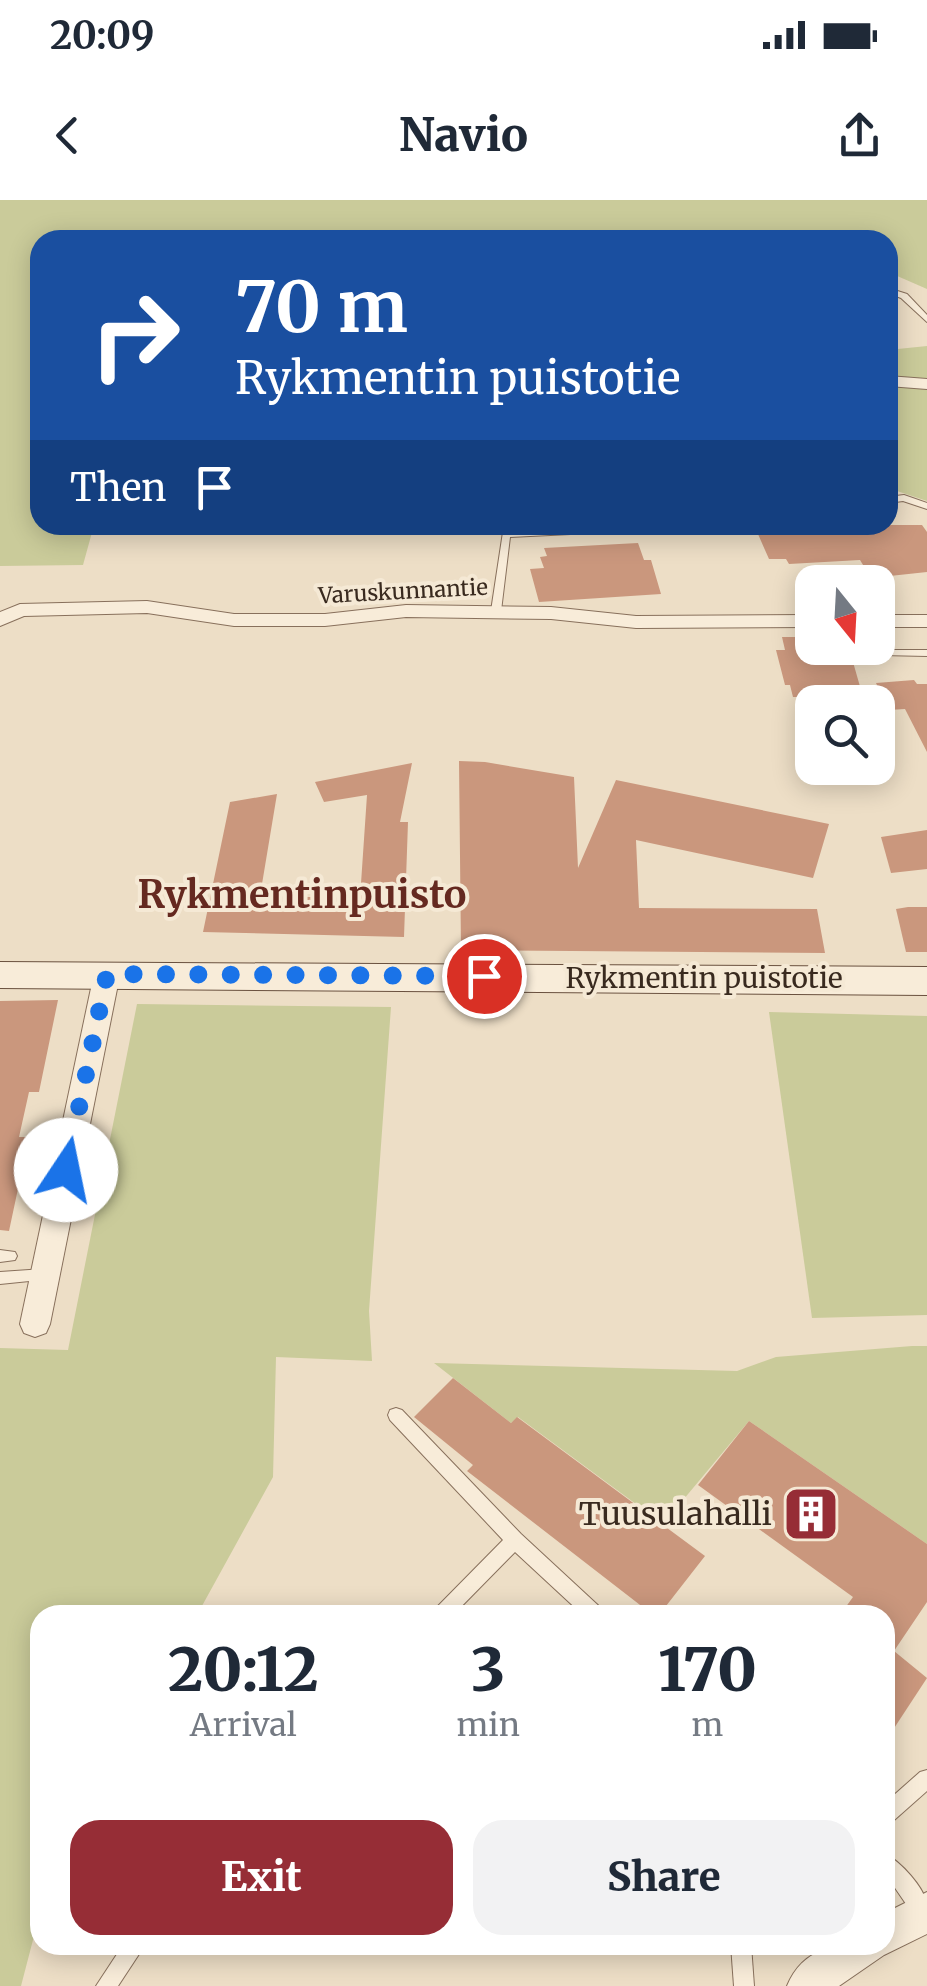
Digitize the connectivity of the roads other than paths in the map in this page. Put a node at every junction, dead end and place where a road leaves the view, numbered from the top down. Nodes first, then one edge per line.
1 (898, 294) edge
2 (927, 320) edge
3 (898, 382) edge
4 (927, 384) edge
5 (898, 499) edge
6 (927, 506) edge
7 (506, 535) edge
8 (496, 611) junction
9 (0, 620) edge
10 (795, 621) edge
11 (895, 621) edge
12 (927, 621) edge
13 (895, 653) edge
14 (927, 653) edge
15 (0, 974) edge
16 (107, 974) junction
17 (927, 980) edge
18 (44, 1276) junction
19 (0, 1278) edge
20 (35, 1324) dead end
21 (396, 1415) dead end
22 (515, 1540) junction
23 (451, 1605) edge
24 (585, 1605) edge
25 (927, 1779) edge
26 (895, 1807) edge
27 (895, 1873) edge
28 (926, 1913) edge
29 (895, 1930) edge
30 (128, 1955) edge
31 (742, 1955) edge
32 (850, 1955) edge
33 (106, 1986) edge
34 (744, 1986) edge
35 (807, 1986) edge

1 - 2 lane
3 - 4 street
5 - 6 lane
7 - 8 lane
8 - 9 street, Varuskunnantie
8 - 10 street, Varuskunnantie
11 - 12 street
13 - 14 lane
15 - 16 street, Rykmentin puistotie
16 - 17 street, Rykmentin puistotie
16 - 18 street
18 - 19 lane
18 - 20 street
21 - 22 lane
22 - 23 lane
22 - 24 lane
25 - 26 lane
27 - 28 lane
28 - 29 street
30 - 33 lane
31 - 34 lane
32 - 35 street

